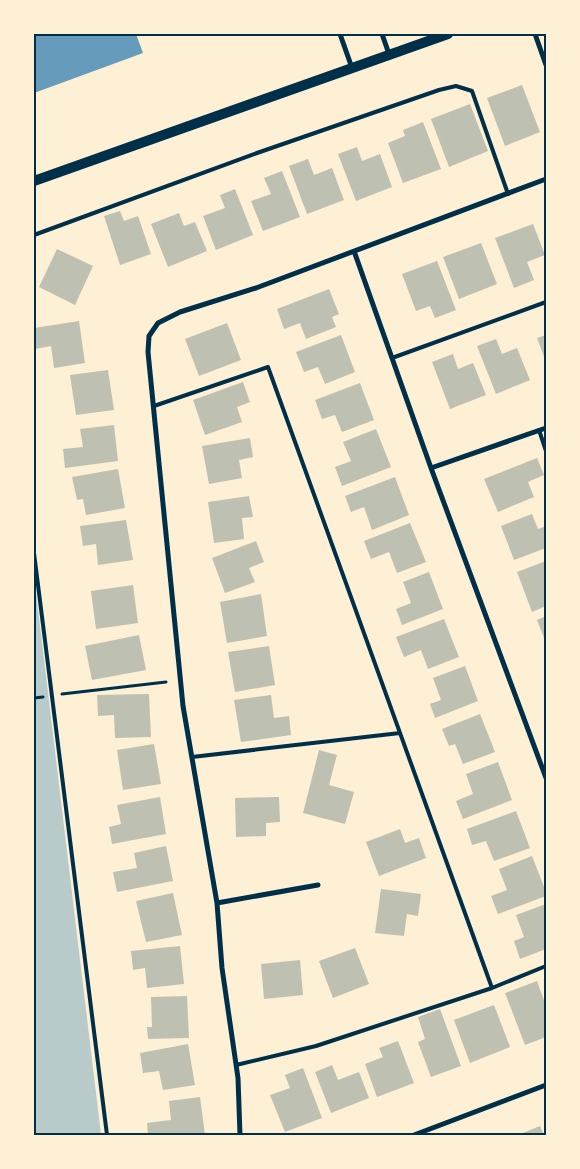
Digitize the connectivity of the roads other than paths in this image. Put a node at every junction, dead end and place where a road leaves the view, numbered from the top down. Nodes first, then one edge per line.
1 (340, 34) edge
2 (382, 34) edge
3 (448, 34) edge
4 (535, 34) edge
5 (390, 55) junction
6 (546, 65) edge
7 (352, 68) junction
8 (546, 179) edge
9 (34, 181) edge
10 (508, 194) junction
11 (34, 235) edge
12 (354, 251) junction
13 (546, 302) edge
14 (392, 358) junction
15 (154, 406) junction
16 (546, 428) edge
17 (539, 430) junction
18 (546, 451) edge
19 (431, 468) junction
20 (34, 553) edge
21 (400, 733) junction
22 (192, 757) junction
23 (546, 778) edge
24 (318, 885) dead end
25 (217, 903) junction
26 (546, 966) edge
27 (492, 988) junction
28 (236, 1066) junction
29 (546, 1084) edge
30 (107, 1135) edge
31 (240, 1135) edge
32 (414, 1135) edge

1 - 7 street
2 - 5 street
3 - 5 main road
4 - 6 street
5 - 7 main road
7 - 9 main road
8 - 10 street
10 - 11 lane
10 - 12 street
12 - 14 street
12 - 15 street
13 - 14 lane
14 - 19 street
15 - 21 lane
15 - 22 street
16 - 17 street
17 - 18 lane
17 - 19 street
19 - 23 street
20 - 30 lane
21 - 22 lane
21 - 27 lane
22 - 25 street
24 - 25 street
25 - 28 street
26 - 27 lane
27 - 28 lane
28 - 31 street
29 - 32 street

